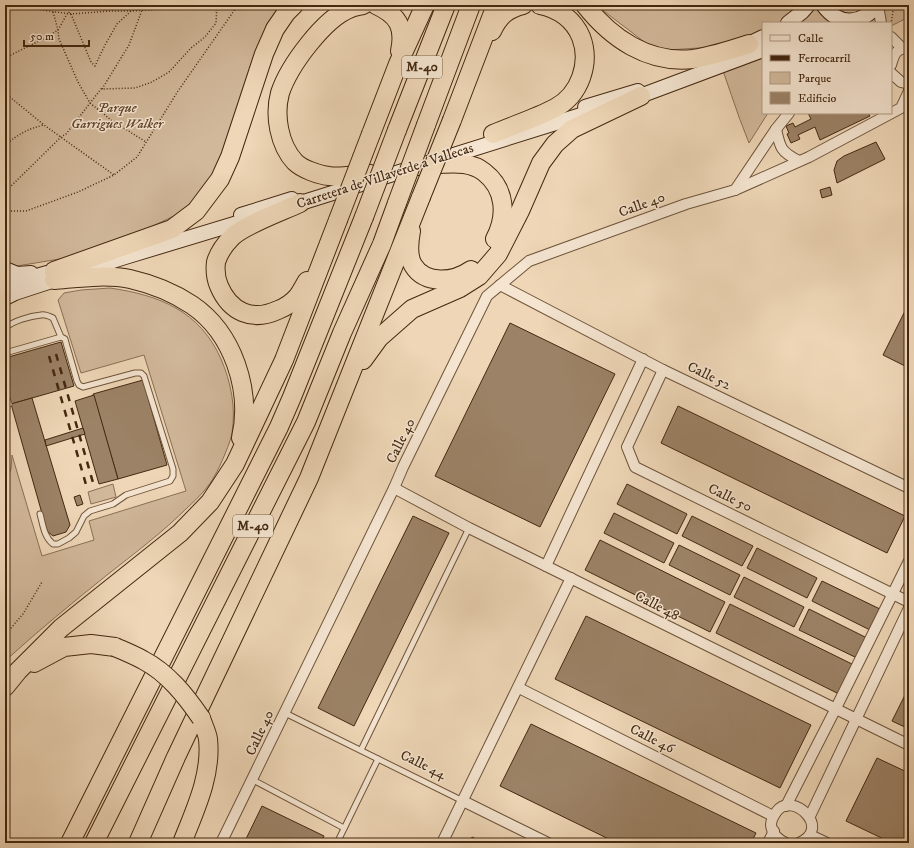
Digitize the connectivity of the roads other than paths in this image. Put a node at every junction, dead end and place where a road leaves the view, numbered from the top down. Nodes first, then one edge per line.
1 (294, 5) edge
2 (363, 5) edge
3 (376, 5) edge
4 (424, 5) edge
5 (446, 5) edge
6 (471, 5) edge
7 (496, 5) edge
8 (523, 5) edge
9 (540, 5) edge
10 (585, 5) edge
11 (808, 5) edge
12 (823, 5) edge
13 (878, 5) edge
14 (851, 21) edge
15 (789, 22) edge
16 (828, 22) edge
17 (881, 22) edge
18 (892, 38) edge
19 (758, 44) edge
20 (905, 48) edge
21 (892, 61) edge
22 (398, 64) junction
23 (892, 74) edge
24 (909, 84) edge
25 (464, 87) junction
26 (909, 90) edge
27 (641, 96) junction
28 (905, 107) edge
29 (788, 114) edge
30 (892, 114) edge
31 (892, 114) edge
32 (776, 129) junction
33 (493, 134) junction
34 (799, 161) junction
35 (418, 166) junction
36 (372, 174) junction
37 (735, 190) junction
38 (300, 203) junction
39 (417, 205) junction
40 (330, 242) junction
41 (5, 269) edge
42 (54, 276) junction
43 (5, 282) edge
44 (500, 285) junction
45 (5, 298) edge
46 (5, 328) edge
47 (60, 337) junction
48 (5, 353) edge
49 (643, 359) junction
50 (663, 370) junction
51 (347, 384) junction
52 (5, 393) edge
53 (9, 404) dead end
54 (234, 464) junction
55 (394, 488) junction
56 (909, 488) edge
57 (40, 514) dead end
58 (469, 528) junction
59 (909, 561) edge
60 (546, 566) junction
61 (571, 578) junction
62 (893, 594) junction
63 (909, 602) edge
64 (908, 614) edge
65 (18, 671) junction
66 (5, 686) edge
67 (519, 688) junction
68 (835, 710) junction
69 (285, 713) junction
70 (856, 720) junction
71 (909, 746) edge
72 (361, 750) junction
73 (378, 759) junction
74 (253, 780) junction
75 (463, 800) junction
76 (786, 806) junction
77 (773, 816) junction
78 (810, 816) junction
79 (344, 828) junction
80 (774, 831) junction
81 (810, 835) junction
82 (70, 843) edge
83 (94, 843) edge
84 (138, 843) edge
85 (182, 843) edge
86 (222, 843) edge
87 (337, 843) edge
88 (442, 843) edge
89 (548, 843) edge
90 (768, 843) edge
91 (786, 843) edge
92 (799, 843) edge
93 (827, 843) edge

1 - 42 highway
2 - 36 highway
3 - 22 highway
4 - 22 highway
5 - 82 highway, M-40, bridge
6 - 83 highway, M-40, bridge
7 - 25 highway
8 - 25 highway
9 - 33 highway
10 - 19 highway
11 - 15 main road
12 - 14 main road
13 - 14 main road
13 - 17 street
14 - 16 main road
18 - 20 street
19 - 27 main road, Carretera de Villaverde a Vallecas
19 - 33 main road, Carretera de Villaverde a Vallecas
20 - 21 street
22 - 40 highway, bridge
23 - 24 street
25 - 39 highway, bridge
26 - 28 street
27 - 35 main road, Carretera de Villaverde a Vallecas
27 - 51 highway
28 - 31 street, Calle 40
29 - 32 street
30 - 34 street, Calle 40
32 - 34 street
32 - 37 street
33 - 36 main road, Carretera de Villaverde a Vallecas
34 - 37 street, Calle 40
35 - 38 main road, Carretera de Villaverde a Vallecas
35 - 39 highway
36 - 42 main road, Carretera de Villaverde a Vallecas
37 - 44 street, Calle 40
38 - 40 highway
38 - 42 main road, Carretera de Villaverde a Vallecas
39 - 51 highway
40 - 54 highway
41 - 42 main road
42 - 43 main road, Carretera de Villaverde a Vallecas
42 - 45 main road, Carretera de Villaverde a Vallecas
42 - 54 highway
44 - 49 street, Calle 52
44 - 55 street, Calle 40
46 - 47 lane
47 - 48 lane
47 - 57 lane
49 - 50 street, Calle 52
49 - 60 street
50 - 56 street, Calle 52
50 - 62 street, Calle 50
51 - 84 highway
52 - 53 lane
54 - 65 highway
55 - 58 street, Calle 48
55 - 69 street, Calle 40
58 - 60 street, Calle 48
58 - 72 lane
59 - 62 street
60 - 61 street, Calle 48
61 - 67 street
61 - 68 street, Calle 48
62 - 63 street, Calle 50
62 - 68 street
64 - 70 street
65 - 66 highway
65 - 85 highway, bridge
67 - 75 street
67 - 77 street, Calle 46
68 - 70 street, Calle 48
68 - 76 street
69 - 72 lane, Calle 44
69 - 74 street, Calle 40
70 - 71 street, Calle 48
70 - 78 street
72 - 73 lane, Calle 44
73 - 75 lane, Calle 44
73 - 79 lane
74 - 79 lane
74 - 86 street, Calle 40
75 - 88 street
75 - 89 street, Calle 44
76 - 77 street
76 - 78 street
77 - 80 street
78 - 81 street
79 - 87 lane
80 - 90 street
80 - 91 street
81 - 92 street
81 - 93 street

